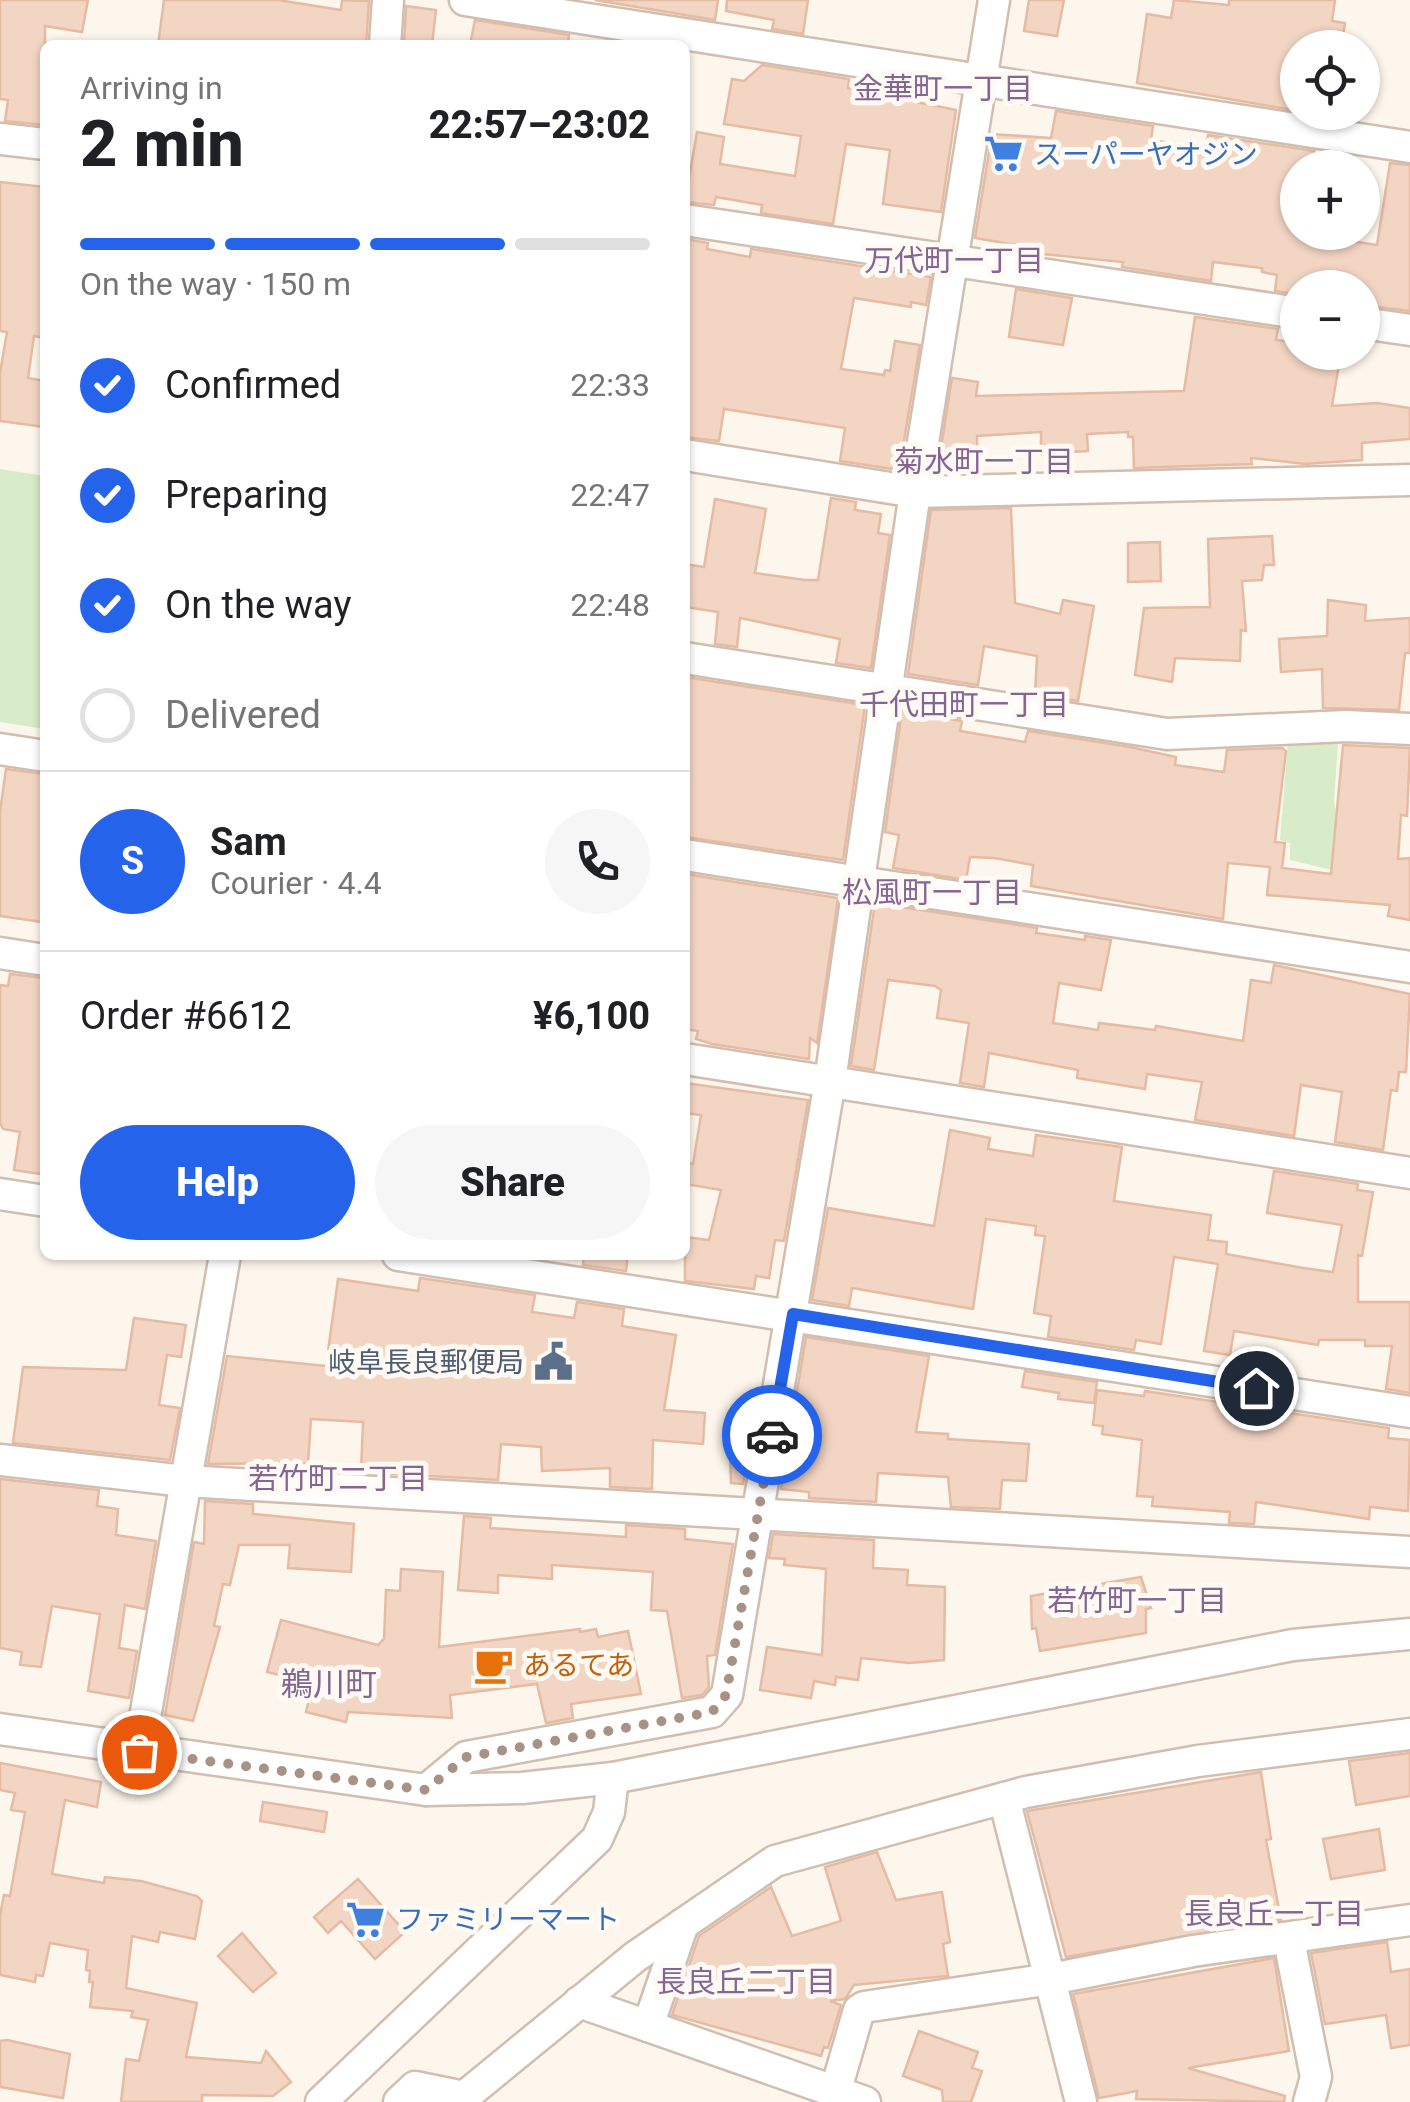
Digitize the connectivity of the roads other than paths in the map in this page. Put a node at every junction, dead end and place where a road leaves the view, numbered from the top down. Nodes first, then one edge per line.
1 (388, 0) edge
2 (465, 0) edge
3 (994, 0) edge
4 (385, 40) edge
5 (981, 80) junction
6 (0, 139) edge
7 (40, 143) edge
8 (1410, 148) edge
9 (690, 221) edge
10 (953, 260) junction
11 (1280, 310) edge
12 (1380, 325) edge
13 (1410, 330) edge
14 (690, 456) edge
15 (1410, 480) edge
16 (915, 492) junction
17 (690, 659) edge
18 (886, 688) junction
19 (1410, 729) edge
20 (0, 749) edge
21 (40, 755) edge
22 (690, 856) edge
23 (858, 882) junction
24 (0, 953) edge
25 (40, 959) edge
26 (1410, 967) edge
27 (690, 1060) edge
28 (830, 1081) junction
29 (1410, 1173) edge
30 (0, 1194) edge
31 (40, 1200) edge
32 (223, 1260) edge
33 (431, 1260) edge
34 (793, 1314) junction
35 (1410, 1412) edge
36 (0, 1460) edge
37 (185, 1482) junction
38 (758, 1518) junction
39 (1410, 1552) edge
40 (1410, 1634) edge
41 (0, 1729) edge
42 (1410, 1734) edge
43 (139, 1752) junction
44 (613, 1778) junction
45 (426, 1790) junction
46 (1004, 1798) junction
47 (1410, 1920) edge
48 (683, 1924) junction
49 (1288, 1940) junction
50 (1051, 1979) junction
51 (579, 2002) junction
52 (648, 2026) junction
53 (835, 2093) junction
54 (321, 2102) edge
55 (399, 2102) edge
56 (865, 2102) edge
57 (1080, 2102) edge
58 (1309, 2102) edge

1 - 4 street
2 - 5 street
3 - 5 street
5 - 8 street
5 - 10 street
6 - 7 street
9 - 10 street
10 - 11 street
10 - 16 street
12 - 13 street
14 - 16 street
15 - 16 street
16 - 18 street
17 - 18 street
18 - 19 street
18 - 23 street
20 - 21 street
22 - 23 street
23 - 26 street
23 - 28 street
24 - 25 street
27 - 28 street
28 - 29 street
28 - 34 street
30 - 31 street
32 - 37 street
33 - 34 street
34 - 35 street
34 - 38 street
36 - 37 street
37 - 38 street
37 - 43 street
38 - 39 street
38 - 45 street
40 - 44 street
41 - 43 street
42 - 46 street
43 - 45 street
44 - 45 street
44 - 54 street
46 - 48 street
46 - 50 street
47 - 49 street
48 - 51 street
48 - 52 street
49 - 50 street
49 - 58 street
50 - 53 street
50 - 57 street
51 - 52 street
51 - 55 street
52 - 53 street
53 - 56 street

